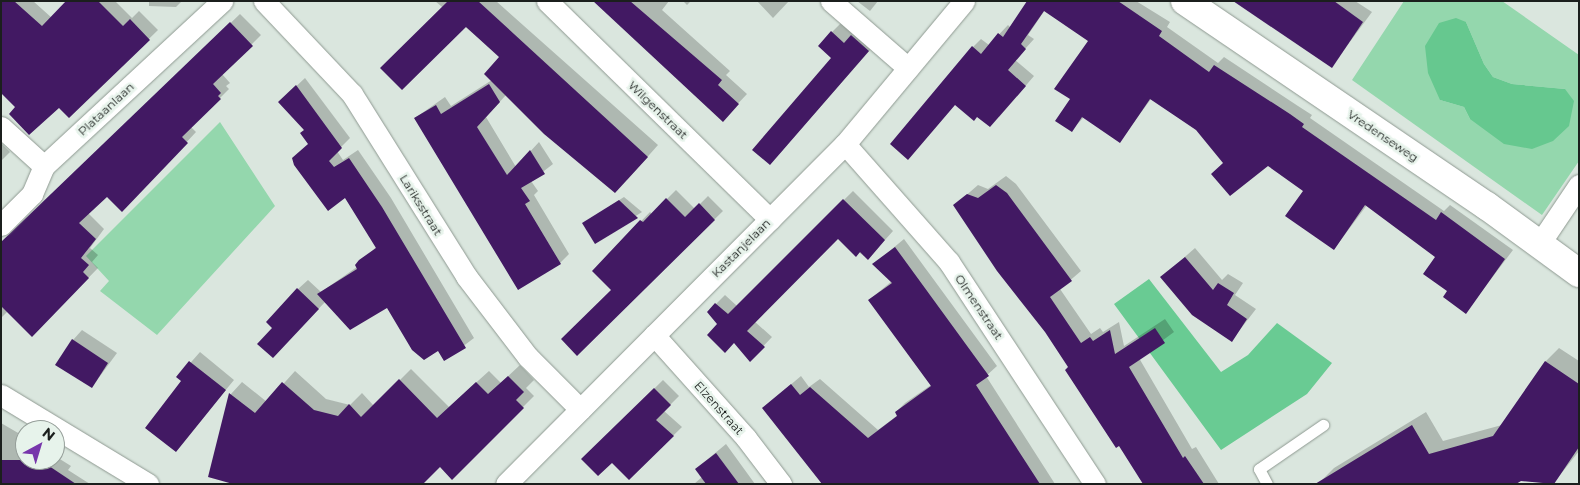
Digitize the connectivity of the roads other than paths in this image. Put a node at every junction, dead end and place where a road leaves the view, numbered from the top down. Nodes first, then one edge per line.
1 (222, 1) edge
2 (264, 1) edge
3 (547, 1) edge
4 (831, 1) edge
5 (964, 1) edge
6 (1185, 1) edge
7 (908, 68) junction
8 (1, 127) edge
9 (845, 144) junction
10 (44, 166) junction
11 (1579, 185) edge
12 (770, 219) junction
13 (1, 225) edge
14 (1540, 243) junction
15 (1579, 273) edge
16 (654, 335) junction
17 (1, 395) edge
18 (580, 409) junction
19 (1323, 425) dead end
20 (148, 484) edge
21 (506, 484) edge
22 (781, 484) edge
23 (1095, 484) edge
24 (1267, 484) edge

1 - 10 street, Plataanlaan
2 - 18 street, Lariksstraat
3 - 12 street, Wilgenstraat
4 - 7 street
5 - 7 street, Kastanjelaan
6 - 14 main road, Vredenseweg
7 - 9 street, Kastanjelaan
8 - 10 street
9 - 12 street, Kastanjelaan
9 - 23 street, Olmenstraat
10 - 13 street, Plataanlaan
11 - 14 street
12 - 16 street, Kastanjelaan
14 - 15 main road, Vredenseweg
16 - 18 street, Kastanjelaan
16 - 22 street, Elzenstraat
17 - 20 street
18 - 21 street, Kastanjelaan
19 - 24 lane

